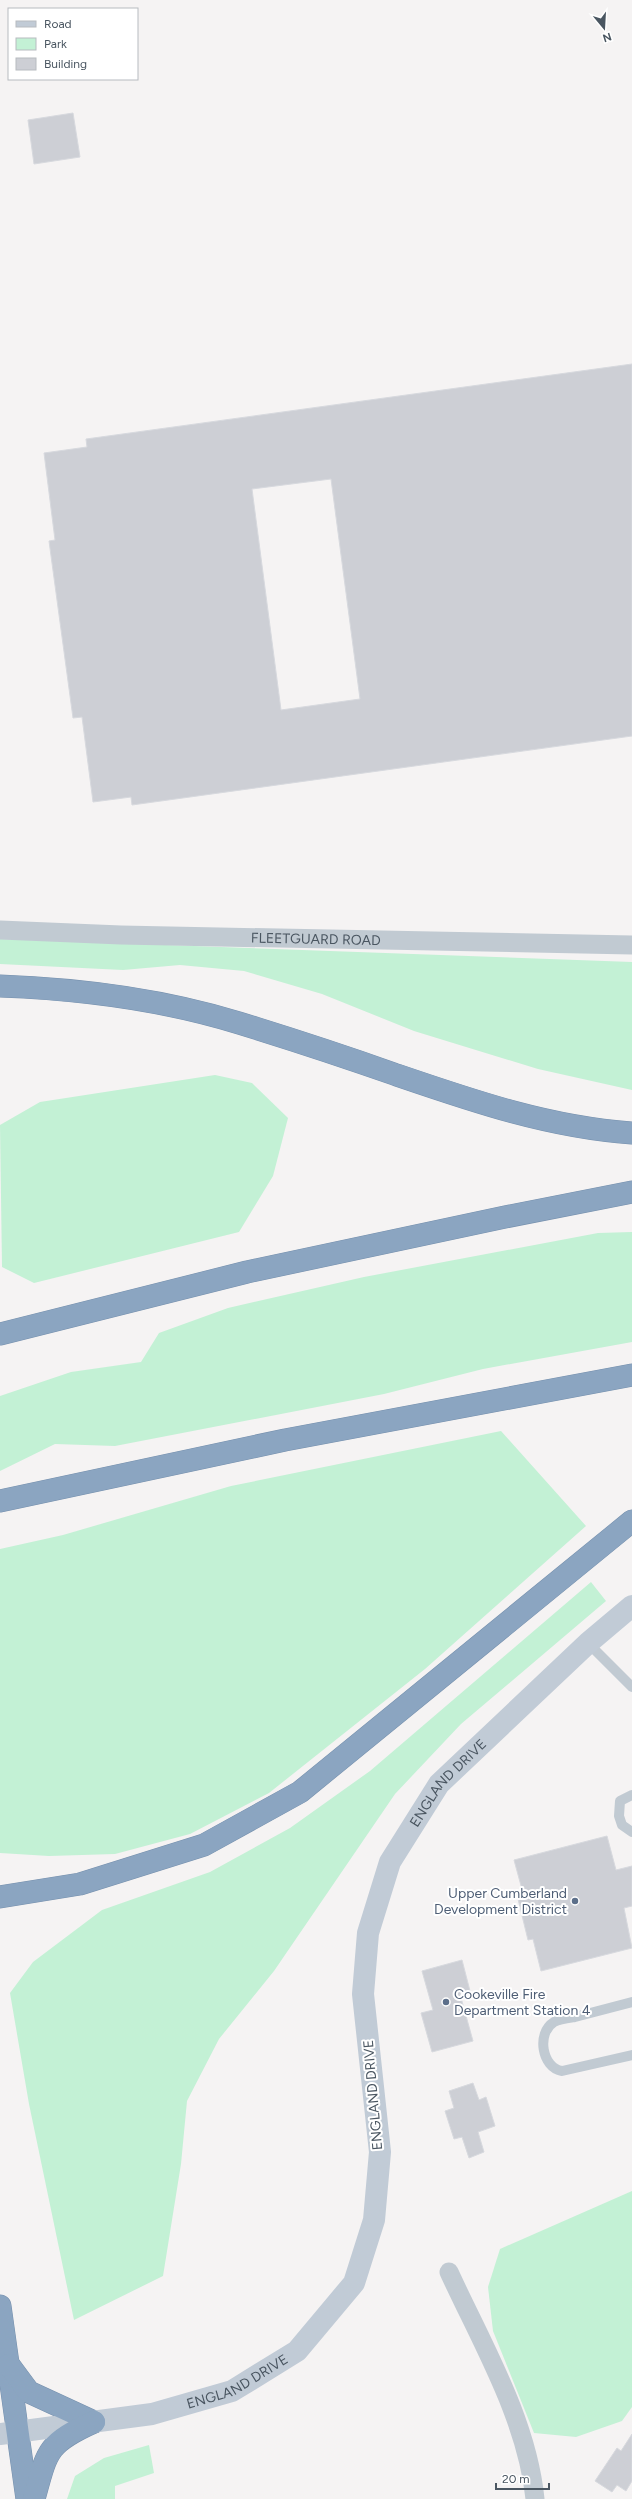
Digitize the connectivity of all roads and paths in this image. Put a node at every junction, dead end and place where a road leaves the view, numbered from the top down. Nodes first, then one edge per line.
1 (0, 930) edge
2 (632, 945) edge
3 (0, 986) edge
4 (632, 1133) edge
5 (632, 1192) edge
6 (0, 1334) edge
7 (632, 1375) edge
8 (0, 1501) edge
9 (632, 1521) edge
10 (632, 1606) edge
11 (588, 1643) junction
12 (632, 1687) edge
13 (632, 1795) edge
14 (632, 1832) edge
15 (22, 1894) junction
16 (0, 1896) edge
17 (0, 1911) edge
18 (632, 2002) edge
19 (632, 2055) edge
20 (449, 2272) dead end
21 (0, 2306) edge
22 (8, 2365) junction
23 (94, 2422) junction
24 (9, 2433) edge
25 (27, 2499) edge
26 (34, 2499) edge
27 (535, 2499) edge

1 - 2 street, FLEETGUARD ROAD
3 - 4 highway
5 - 6 highway
7 - 8 highway
9 - 15 highway
10 - 11 street, ENGLAND DRIVE
11 - 12 lane
11 - 23 street, ENGLAND DRIVE
13 - 14 lane
15 - 16 highway
15 - 17 highway
18 - 19 lane
20 - 27 street
21 - 22 highway
22 - 23 highway
22 - 24 highway
23 - 24 street, ENGLAND DRIVE
23 - 26 highway
24 - 25 highway

